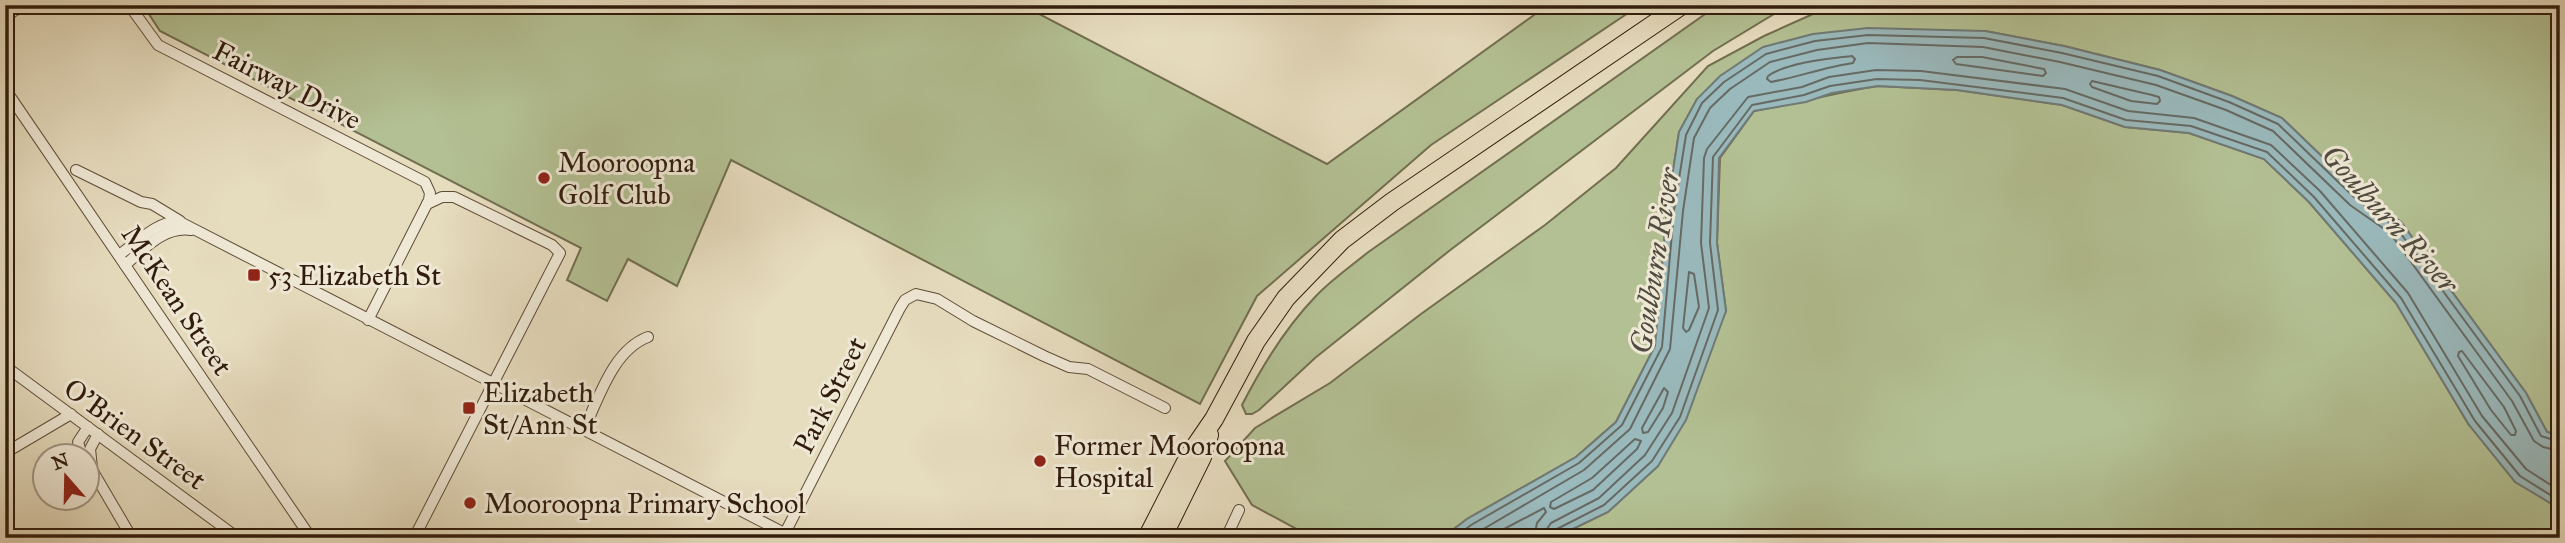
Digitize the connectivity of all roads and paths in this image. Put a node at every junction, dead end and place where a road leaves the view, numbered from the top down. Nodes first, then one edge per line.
1 (23, 5) edge
2 (129, 5) edge
3 (1682, 5) edge
4 (5, 17) edge
5 (5, 89) edge
6 (76, 170) dead end
7 (428, 201) junction
8 (195, 231) junction
9 (122, 260) junction
10 (368, 320) junction
11 (648, 337) dead end
12 (5, 366) edge
13 (493, 385) junction
14 (1165, 408) dead end
15 (71, 415) junction
16 (1214, 419) junction
17 (88, 427) junction
18 (584, 429) junction
19 (98, 434) junction
20 (78, 442) edge
21 (93, 442) edge
22 (5, 453) edge
23 (102, 487) edge
24 (1240, 510) dead end
25 (787, 536) edge
26 (132, 538) edge
27 (238, 538) edge
28 (311, 538) edge
29 (414, 538) edge
30 (1147, 538) edge
31 (1162, 538) edge
32 (1226, 538) edge

1 - 4 street
2 - 7 street, Fairway Drive
3 - 16 highway
5 - 9 street, McKean Street
6 - 8 street
7 - 10 street
7 - 13 street
8 - 9 street
8 - 10 street
9 - 28 street, McKean Street
10 - 13 street
11 - 18 street
12 - 15 street, O'Brien Street
13 - 18 street
13 - 29 street
14 - 25 street, Park Street
15 - 17 street, O'Brien Street
15 - 22 street
16 - 30 highway
16 - 31 highway
17 - 19 street, O'Brien Street
17 - 20 street
18 - 25 street
19 - 21 street
19 - 27 street, O'Brien Street
23 - 26 street
24 - 32 street

